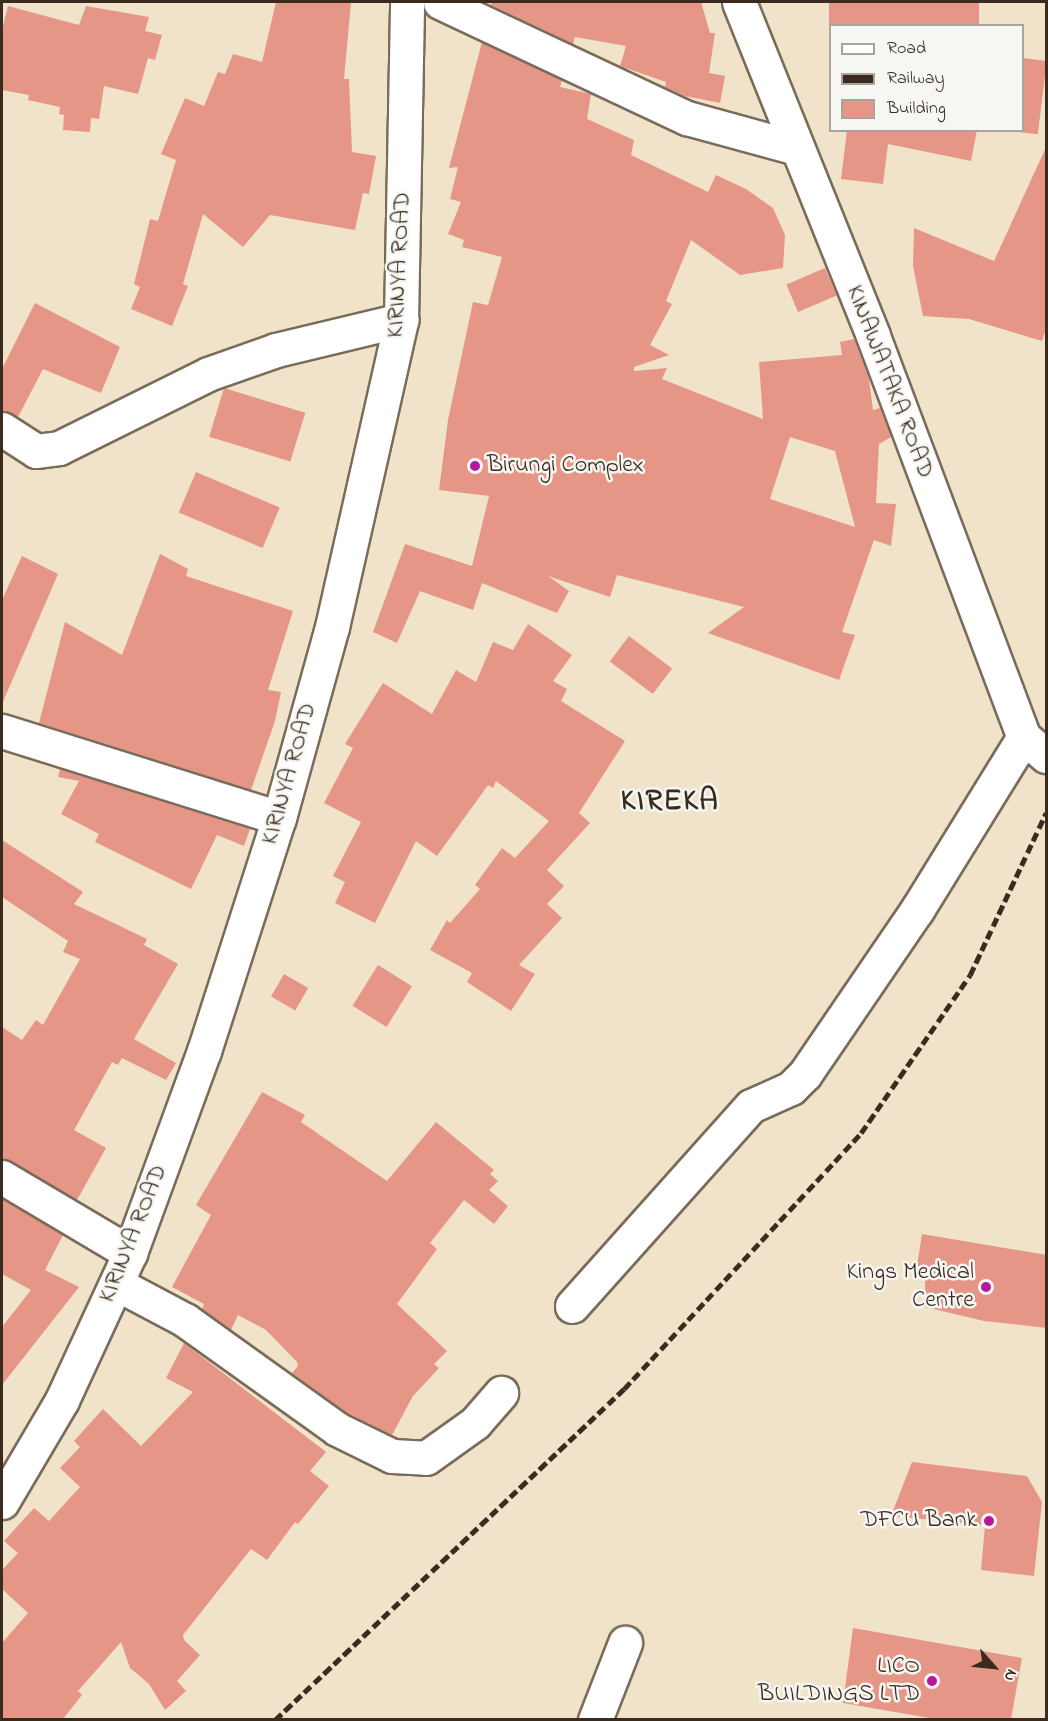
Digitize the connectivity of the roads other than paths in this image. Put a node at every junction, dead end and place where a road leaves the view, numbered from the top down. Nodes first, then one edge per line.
1 (407, 2) edge
2 (440, 2) edge
3 (739, 2) edge
4 (797, 148) junction
5 (401, 320) junction
6 (2, 429) edge
7 (2, 731) edge
8 (1035, 746) edge
9 (279, 818) junction
10 (2, 1178) edge
11 (130, 1252) junction
12 (117, 1284) junction
13 (572, 1306) dead end
14 (501, 1392) dead end
15 (6, 1484) edge
16 (625, 1642) dead end
17 (595, 1719) edge

1 - 5 street, KIRINYA ROAD
2 - 4 street
3 - 4 street, KINAWATAKA ROAD
4 - 8 street, KINAWATAKA ROAD
5 - 6 street
5 - 9 street, KIRINYA ROAD
7 - 9 street
8 - 13 street
9 - 11 street, KIRINYA ROAD
10 - 11 street
11 - 12 street, KIRINYA ROAD
12 - 14 street
12 - 15 street, KIRINYA ROAD
16 - 17 street

